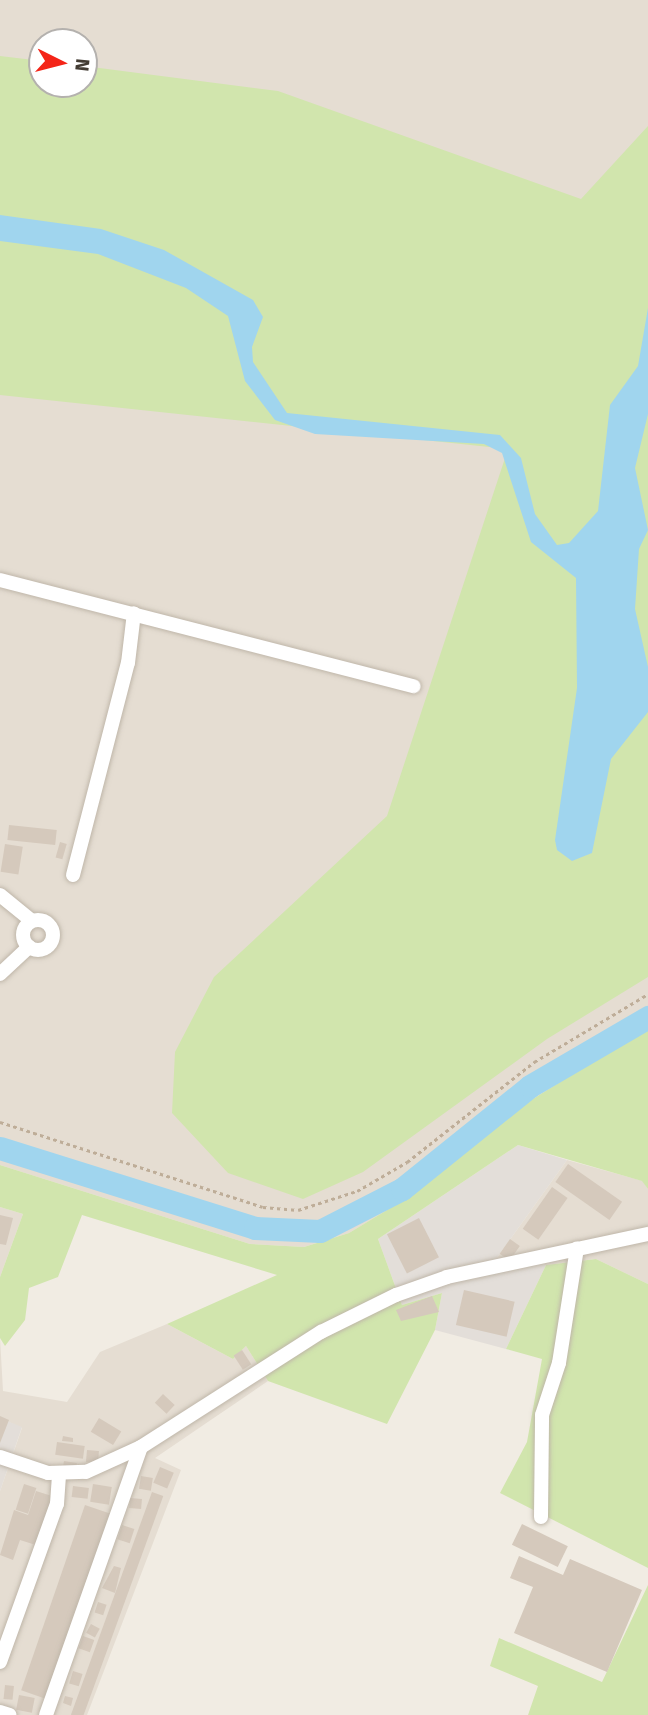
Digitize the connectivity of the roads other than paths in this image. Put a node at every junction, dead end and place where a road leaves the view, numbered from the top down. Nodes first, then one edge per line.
1 (0, 580) edge
2 (134, 613) junction
3 (414, 686) dead end
4 (72, 875) dead end
5 (0, 895) edge
6 (0, 907) edge
7 (28, 925) junction
8 (29, 947) junction
9 (0, 974) edge
10 (648, 1234) edge
11 (578, 1248) junction
12 (141, 1447) junction
13 (0, 1457) edge
14 (59, 1473) junction
15 (541, 1517) dead end
16 (0, 1662) edge
17 (0, 1712) edge
18 (10, 1715) edge
19 (46, 1715) edge

1 - 2 street
2 - 3 street
2 - 4 street
5 - 7 street
6 - 7 street
7 - 8 street
7 - 8 street
8 - 9 street
10 - 11 street
11 - 12 street
11 - 15 street
12 - 14 street
12 - 19 street
13 - 14 street
14 - 16 street
17 - 18 street

